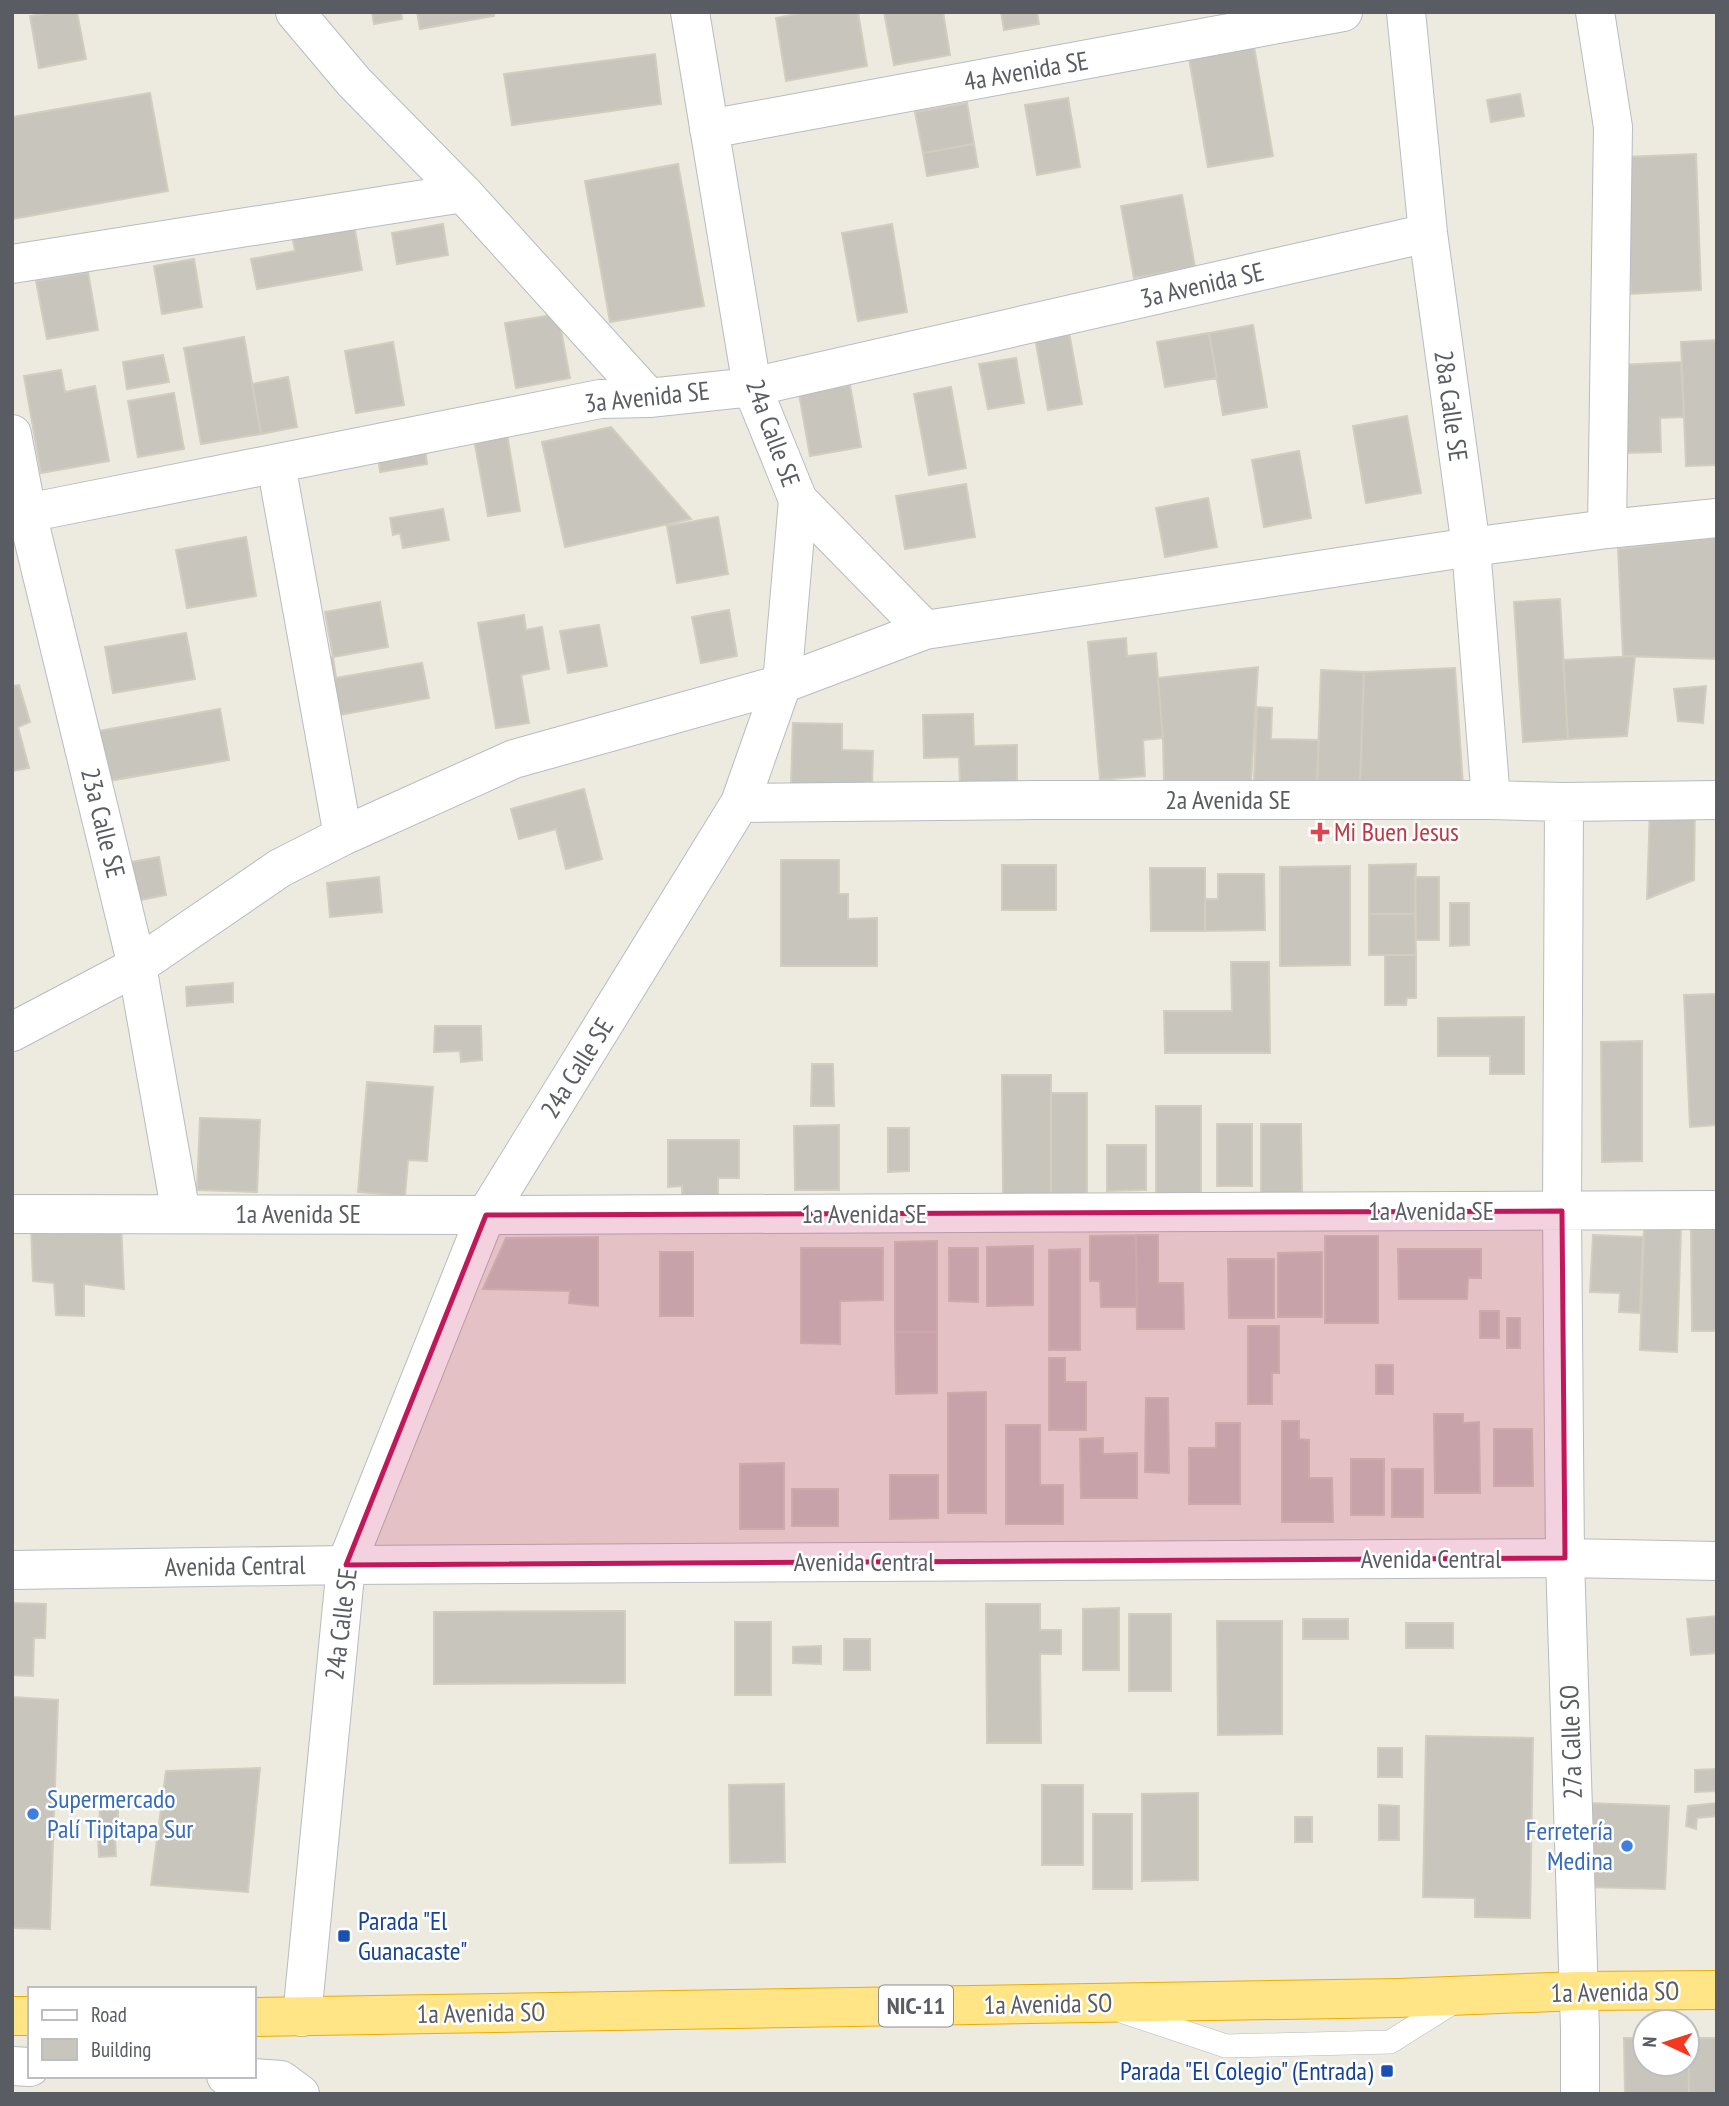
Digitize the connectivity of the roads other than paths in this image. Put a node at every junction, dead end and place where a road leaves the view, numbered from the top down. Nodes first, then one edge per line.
1 (295, 12) edge
2 (690, 12) edge
3 (1343, 12) edge
4 (1406, 12) edge
5 (1595, 12) edge
6 (709, 129) junction
7 (463, 193) junction
8 (1428, 233) junction
9 (12, 264) edge
10 (752, 387) junction
11 (649, 398) junction
12 (12, 434) edge
13 (276, 464) junction
14 (798, 500) junction
15 (27, 513) junction
16 (1717, 518) edge
17 (1607, 529) junction
18 (1471, 547) junction
19 (925, 630) junction
20 (782, 684) junction
21 (1491, 800) junction
22 (1717, 800) edge
23 (740, 803) junction
24 (1564, 803) junction
25 (343, 836) junction
26 (137, 966) junction
27 (12, 1032) edge
28 (1562, 1210) junction
29 (1717, 1210) edge
30 (12, 1214) edge
31 (181, 1214) junction
32 (486, 1215) junction
33 (1565, 1558) junction
34 (1717, 1561) edge
35 (346, 1565) junction
36 (12, 1570) edge
37 (1717, 1990) edge
38 (1579, 1991) junction
39 (256, 2017) edge
40 (302, 2017) junction
41 (254, 2078) edge
42 (300, 2094) edge
43 (1580, 2094) edge

1 - 7 street
2 - 6 street, 24a Calle SE
3 - 6 street, 4a Avenida SE
4 - 8 street, 28a Calle SE
5 - 17 street
6 - 10 street, 24a Calle SE
7 - 9 street
7 - 11 street
8 - 10 street, 3a Avenida SE
8 - 18 street, 28a Calle SE
10 - 11 street, 3a Avenida SE
10 - 14 street, 24a Calle SE
11 - 13 street, 3a Avenida SE
12 - 15 street, 23a Calle SE
13 - 15 street, 3a Avenida SE
13 - 25 street
14 - 19 street
14 - 20 street, 24a Calle SE
15 - 26 street, 23a Calle SE
16 - 17 street
17 - 18 street
18 - 19 street
18 - 21 street, 28a Calle SE
19 - 20 street
20 - 23 street, 24a Calle SE
20 - 25 street
21 - 23 street, 2a Avenida SE
21 - 24 street, 2a Avenida SE
22 - 24 street, 2a Avenida SE
23 - 32 street, 24a Calle SE
24 - 28 street, 27a Calle SO
25 - 26 street
26 - 27 street
26 - 31 street, 23a Calle SE
28 - 29 street, 1a Avenida SE
28 - 32 street, 1a Avenida SE
28 - 33 street, 27a Calle SO
30 - 31 street, 1a Avenida SE
31 - 32 street, 1a Avenida SE
32 - 35 street, 24a Calle SE
33 - 34 street, Avenida Central
33 - 35 street, Avenida Central
33 - 38 street, 27a Calle SO
35 - 36 street, Avenida Central
35 - 40 street, 24a Calle SE
37 - 38 highway, 1a Avenida SO / NIC-11
38 - 40 highway, 1a Avenida SO / NIC-11
38 - 43 street, 27a Calle SO
39 - 40 highway, 1a Avenida SO / NIC-11
41 - 42 street

